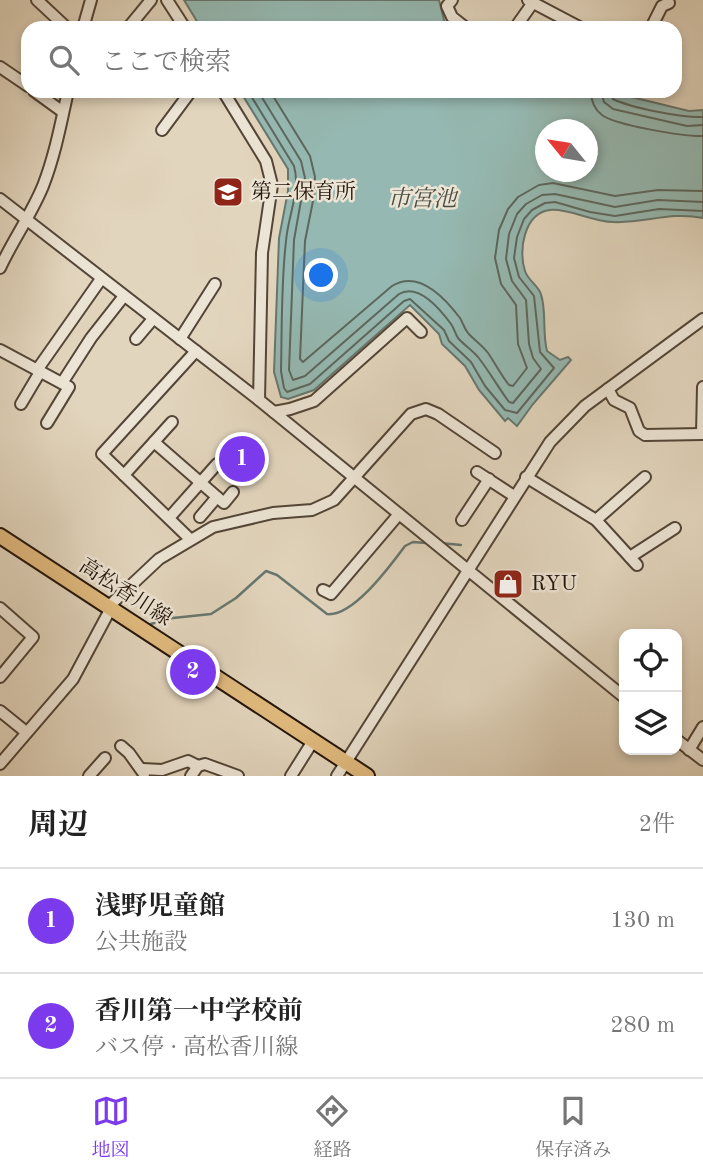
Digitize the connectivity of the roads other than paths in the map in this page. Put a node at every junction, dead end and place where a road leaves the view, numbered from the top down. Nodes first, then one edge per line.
1 (37, 0) edge
2 (91, 0) edge
3 (151, 0) edge
4 (167, 0) edge
5 (452, 0) edge
6 (668, 1) edge
7 (530, 2) edge
8 (177, 16) junction
9 (60, 21) edge
10 (85, 21) edge
11 (134, 21) edge
12 (174, 21) edge
13 (180, 21) edge
14 (457, 21) edge
15 (519, 21) edge
16 (567, 21) edge
17 (654, 21) edge
18 (0, 67) edge
19 (21, 81) edge
20 (44, 98) edge
21 (66, 98) edge
22 (186, 98) edge
23 (227, 98) edge
24 (63, 112) junction
25 (162, 130) dead end
26 (0, 200) edge
27 (26, 222) junction
28 (0, 268) edge
29 (101, 279) junction
30 (215, 284) dead end
31 (124, 296) junction
32 (153, 319) junction
33 (703, 319) edge
34 (421, 332) dead end
35 (136, 339) dead end
36 (180, 339) junction
37 (0, 350) edge
38 (196, 351) junction
39 (39, 371) junction
40 (62, 383) junction
41 (703, 387) edge
42 (608, 389) junction
43 (259, 400) junction
44 (21, 404) dead end
45 (274, 412) junction
46 (172, 422) dead end
47 (47, 423) dead end
48 (702, 434) edge
49 (154, 442) junction
50 (495, 453) dead end
51 (217, 464) dead end
52 (477, 472) dead end
53 (124, 475) junction
54 (526, 477) junction
55 (645, 477) dead end
56 (355, 478) junction
57 (489, 480) junction
58 (201, 483) junction
59 (233, 492) dead end
60 (514, 496) junction
61 (217, 498) junction
62 (399, 514) junction
63 (200, 517) dead end
64 (169, 518) junction
65 (462, 520) dead end
66 (596, 520) junction
67 (675, 528) dead end
68 (0, 537) edge
69 (190, 539) junction
70 (468, 570) junction
71 (323, 590) dead end
72 (109, 608) junction
73 (2, 614) edge
74 (0, 677) edge
75 (619, 693) edge
76 (0, 711) edge
77 (703, 727) edge
78 (26, 733) junction
79 (313, 741) junction
80 (682, 744) edge
81 (121, 746) dead end
82 (689, 750) junction
83 (2, 757) edge
84 (105, 758) dead end
85 (703, 760) edge
86 (345, 762) junction
87 (194, 771) edge
88 (144, 772) edge
89 (89, 776) edge
90 (238, 776) edge
91 (291, 776) edge
92 (337, 776) edge
93 (367, 776) edge

1 - 9 street
2 - 10 street
3 - 11 street
4 - 8 street
5 - 14 street
6 - 17 street
7 - 15 street
7 - 16 street
8 - 12 street
8 - 13 street
18 - 19 street
20 - 24 street
21 - 24 street
22 - 25 street
23 - 43 street
24 - 27 street
26 - 27 street
27 - 28 street
27 - 29 street
29 - 31 street
29 - 39 street
30 - 36 street
31 - 32 street
31 - 40 street
32 - 35 street
32 - 36 street
33 - 42 street
34 - 45 street
36 - 38 street
37 - 39 street
38 - 43 street
38 - 53 street
39 - 40 street
39 - 44 street
40 - 47 street
41 - 48 street
42 - 48 street
42 - 54 street
43 - 45 street
45 - 56 street
46 - 49 street
49 - 53 street
49 - 58 street
50 - 56 street
51 - 58 street
52 - 57 street
53 - 64 street
54 - 60 street
54 - 66 street
55 - 66 street
56 - 62 street
56 - 69 street
57 - 60 street
57 - 65 street
58 - 61 street
58 - 64 street
59 - 61 street
60 - 70 street
61 - 63 street
62 - 70 street
62 - 71 street
64 - 69 street
66 - 67 street
68 - 72 main road, 高松香川線
69 - 72 street
70 - 75 street
70 - 86 street
72 - 78 street
72 - 79 main road, 高松香川線
73 - 74 street
76 - 78 street
77 - 82 street
78 - 83 street
79 - 86 main road, 高松香川線
79 - 91 street
80 - 82 street
81 - 88 street
82 - 85 street
84 - 89 street
86 - 92 street
86 - 93 main road, 高松香川線
87 - 88 street
87 - 90 street

